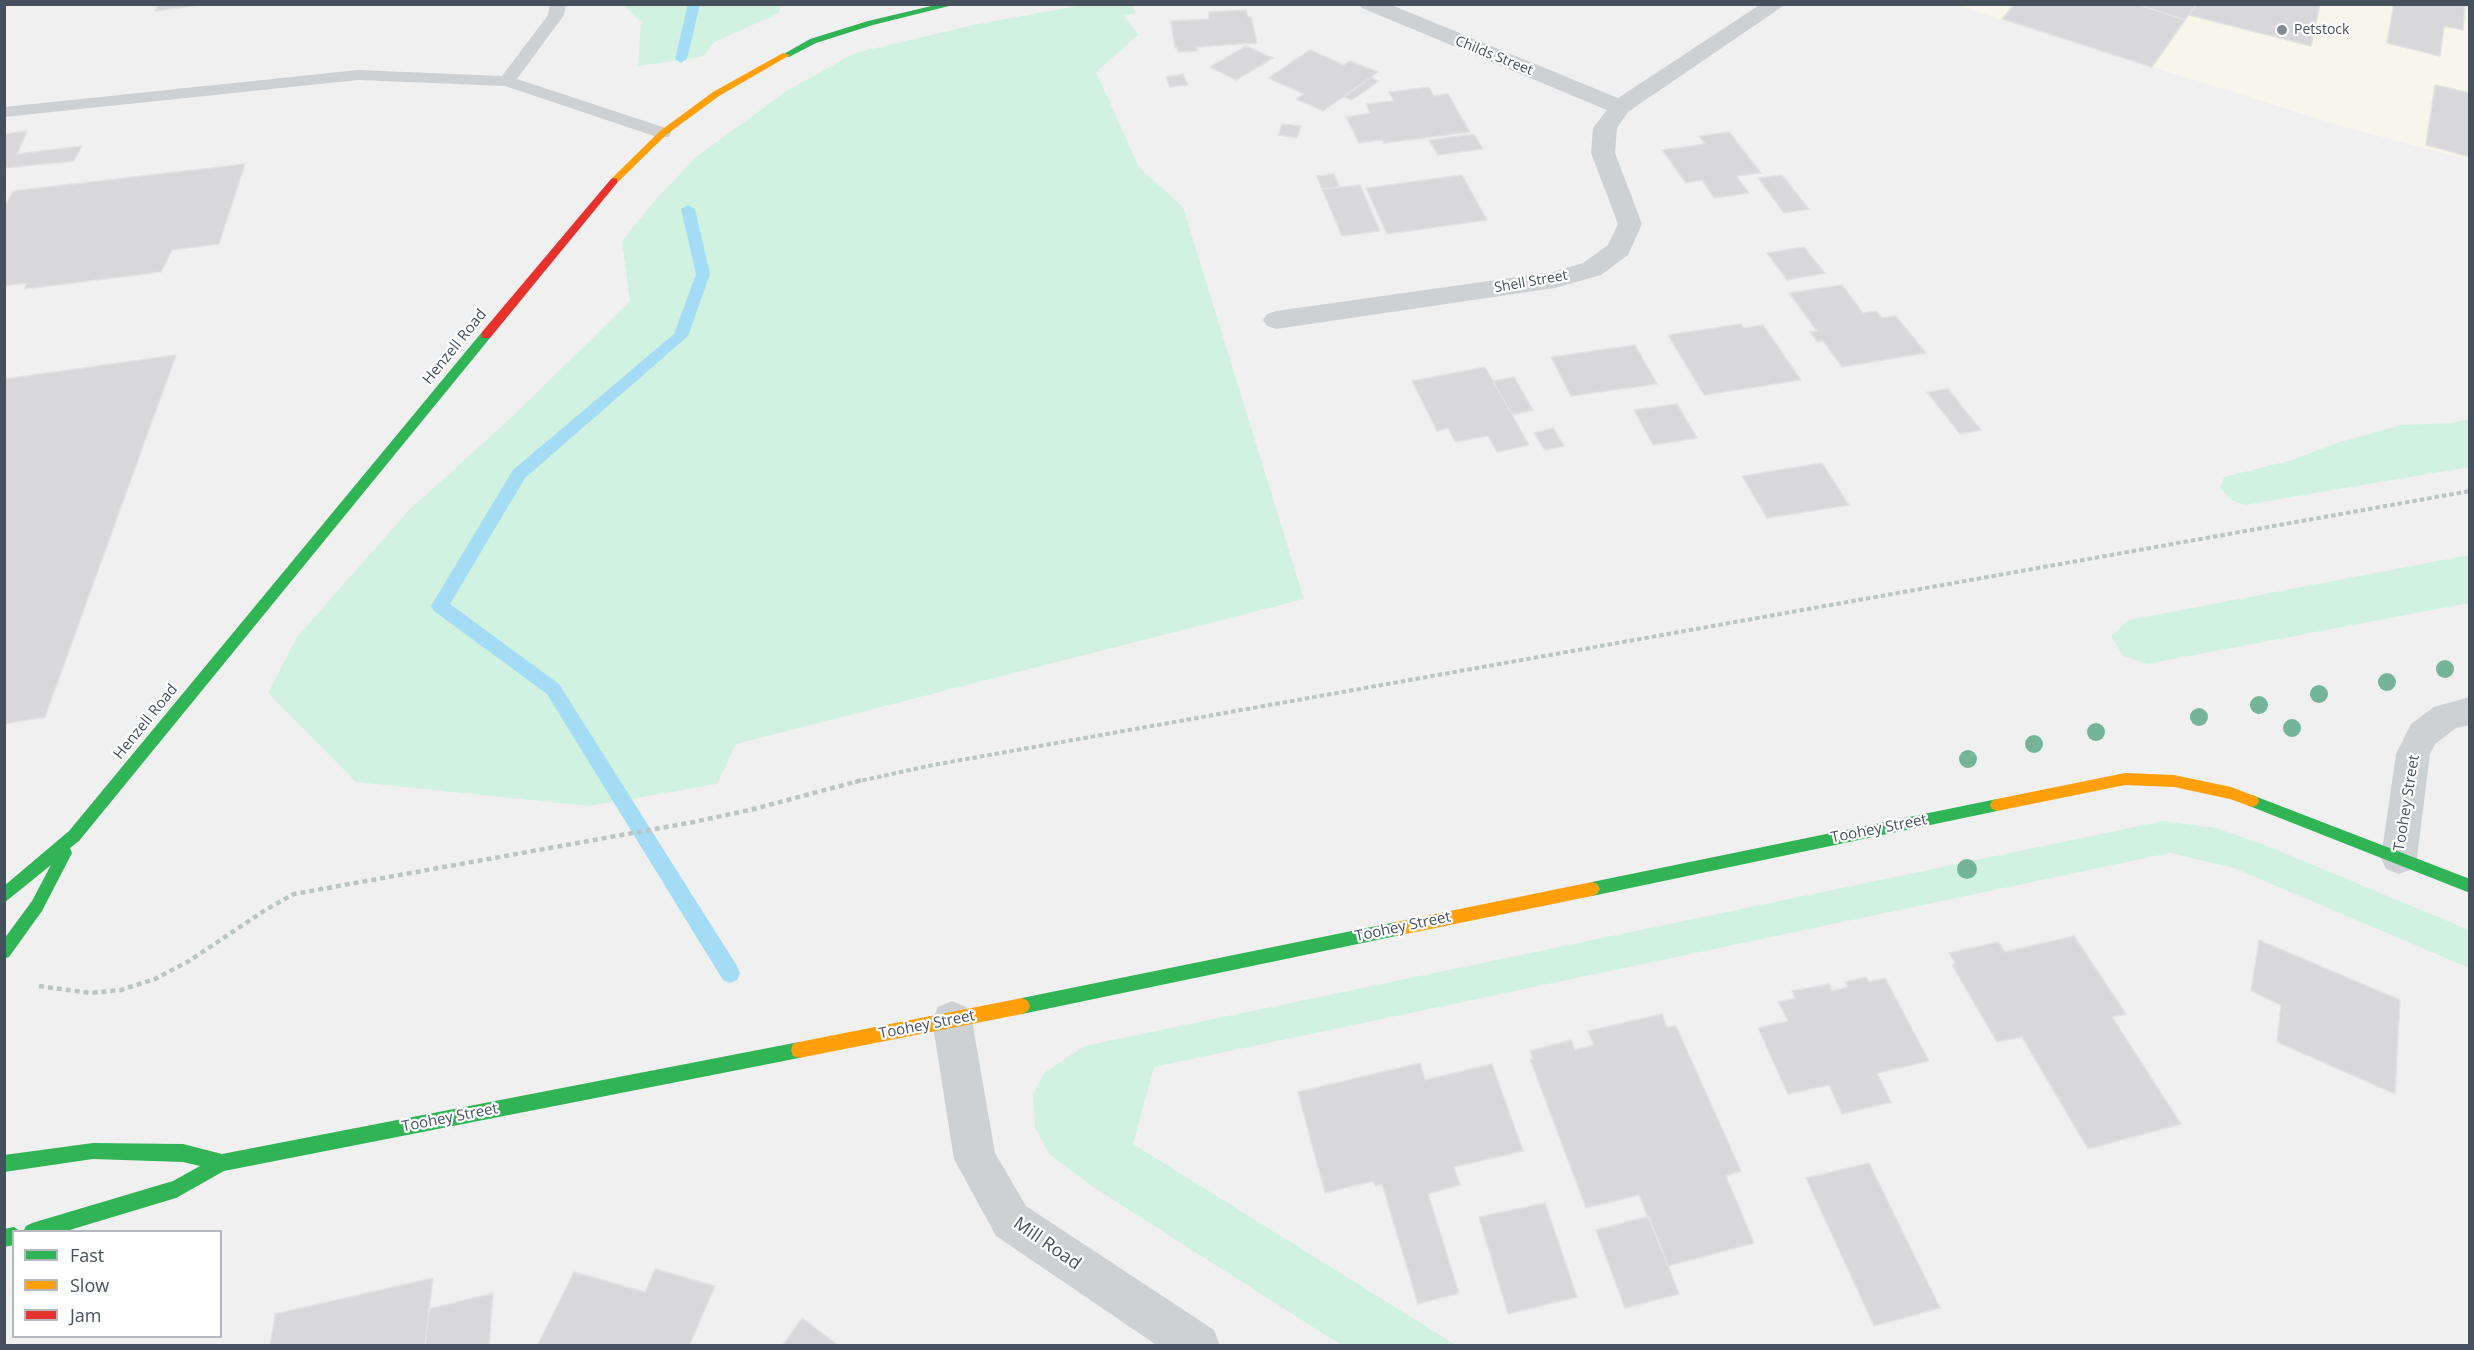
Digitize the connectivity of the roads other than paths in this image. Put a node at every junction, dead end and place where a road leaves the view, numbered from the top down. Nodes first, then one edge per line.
1 (558, 4) edge
2 (953, 4) edge
3 (1369, 4) edge
4 (1776, 4) edge
5 (507, 81) junction
6 (1620, 107) junction
7 (4, 112) edge
8 (663, 133) junction
9 (1276, 320) dead end
10 (2469, 711) edge
11 (74, 836) junction
12 (2399, 858) junction
13 (2469, 886) edge
14 (4, 896) edge
15 (4, 952) edge
16 (952, 1020) junction
17 (222, 1163) junction
18 (4, 1164) edge
19 (39, 1230) edge
20 (1198, 1346) edge

1 - 5 lane
2 - 8 street, Henzell Road
3 - 6 street, Childs Street
4 - 6 street, Shell Street
5 - 7 lane
5 - 8 lane
6 - 9 street, Shell Street
8 - 11 street, Henzell Road
10 - 12 street, Toohey Street
11 - 14 street, Henzell Road
11 - 15 street, Henzell Road
12 - 13 street
12 - 16 street, Toohey Street
16 - 17 street, Toohey Street
16 - 20 street, Mill Road
17 - 18 street, Toohey Street
17 - 19 street, Toohey Street

